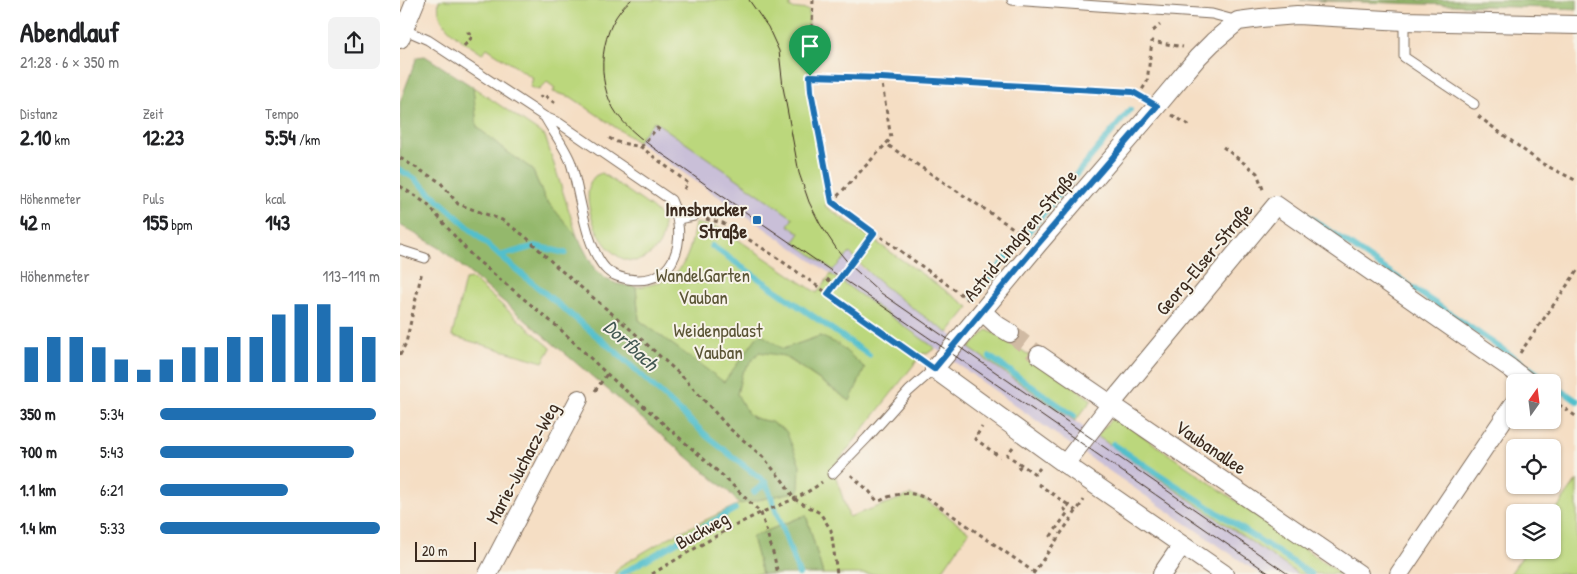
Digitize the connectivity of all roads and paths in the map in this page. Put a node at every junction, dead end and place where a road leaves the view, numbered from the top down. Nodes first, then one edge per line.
1 (416, 0) edge
2 (814, 0) edge
3 (1012, 0) edge
4 (1404, 21) junction
5 (1238, 22) junction
6 (1577, 25) edge
7 (469, 30) dead end
8 (402, 34) edge
9 (1198, 57) junction
10 (455, 58) junction
11 (810, 76) junction
12 (881, 78) junction
13 (1138, 96) junction
14 (1474, 104) joint
15 (1157, 106) junction
16 (561, 108) dead end
17 (533, 109) junction
18 (545, 117) junction
19 (661, 131) dead end
20 (602, 134) dead end
21 (886, 144) junction
22 (641, 147) junction
23 (1223, 147) dead end
24 (400, 158) edge
25 (1577, 181) edge
26 (400, 186) edge
27 (680, 195) dead end
28 (832, 202) junction
29 (1276, 205) junction
30 (694, 216) joint
31 (678, 219) junction
32 (1018, 230) dead end
33 (874, 233) junction
34 (400, 250) edge
35 (425, 258) joint
36 (1577, 271) edge
37 (827, 279) dead end
38 (835, 285) junction
39 (828, 294) junction
40 (983, 312) junction
41 (1010, 334) tunnel mouth
42 (1039, 354) tunnel mouth
43 (400, 355) edge
44 (1515, 360) dead end
45 (934, 369) junction
46 (1518, 374) edge
47 (579, 399) dead end
48 (1111, 404) junction
49 (1561, 406) edge
50 (1506, 415) edge
51 (1577, 417) edge
52 (974, 438) dead end
53 (1000, 457) dead end
54 (1010, 457) dead end
55 (1064, 464) junction
56 (1021, 465) junction
57 (840, 466) junction
58 (1018, 469) dead end
59 (1033, 473) dead end
60 (832, 474) joint
61 (1038, 484) dead end
62 (1094, 485) junction
63 (794, 500) junction
64 (1067, 504) junction
65 (1076, 511) junction
66 (763, 512) junction
67 (1056, 539) junction
68 (1182, 544) junction
69 (1033, 573) edge
70 (488, 574) edge
71 (652, 574) edge
72 (778, 574) edge
73 (837, 574) edge
74 (1162, 574) edge
75 (1224, 574) edge
76 (1359, 574) edge
77 (1399, 574) edge

1 - 8 street
2 - 11 path
3 - 5 lane, Astrid-Lindgren-Straße
4 - 5 street, Astrid-Lindgren-Straße
4 - 6 street, Astrid-Lindgren-Straße
4 - 14 lane
5 - 9 street, Astrid-Lindgren-Straße
7 - 10 path
8 - 10 lane
9 - 13 path
9 - 15 street, Astrid-Lindgren-Straße
10 - 17 lane
11 - 12 path
11 - 28 path
12 - 13 path
12 - 21 path
13 - 15 path
14 - 25 path
15 - 40 street, Astrid-Lindgren-Straße
16 - 17 path
17 - 18 lane
18 - 31 lane
18 - 31 lane
19 - 22 path
20 - 22 path
21 - 28 path
21 - 32 path
22 - 27 path
23 - 29 path
24 - 63 path
26 - 66 path
28 - 33 path
29 - 46 street, Georg-Elser-Straße
29 - 48 street, Georg-Elser-Straße
30 - 31 lane
30 - 39 path
33 - 38 path
33 - 40 path
34 - 35 lane
35 - 43 path
36 - 44 path
37 - 38 path
38 - 39 path
39 - 45 path
40 - 41 street
40 - 45 street, Astrid-Lindgren-Straße
42 - 48 street, Vaubanallee
45 - 55 street
45 - 57 lane, Astrid-Lindgren-Straße
47 - 70 street, Marie-Juchacz-Weg
48 - 55 street, Georg-Elser-Straße
48 - 76 street, Vaubanallee
49 - 51 path
50 - 77 street
52 - 53 path
54 - 56 path
55 - 62 street
56 - 58 path
56 - 59 path
57 - 60 lane, Astrid-Lindgren-Straße
57 - 69 path
60 - 63 path, Buckweg
61 - 64 path
62 - 65 path
62 - 68 street
63 - 66 path, Buckweg
63 - 73 path
64 - 65 path
64 - 67 path
65 - 67 path
66 - 71 path, Buckweg
66 - 72 path
67 - 69 path
68 - 74 street
68 - 75 street

